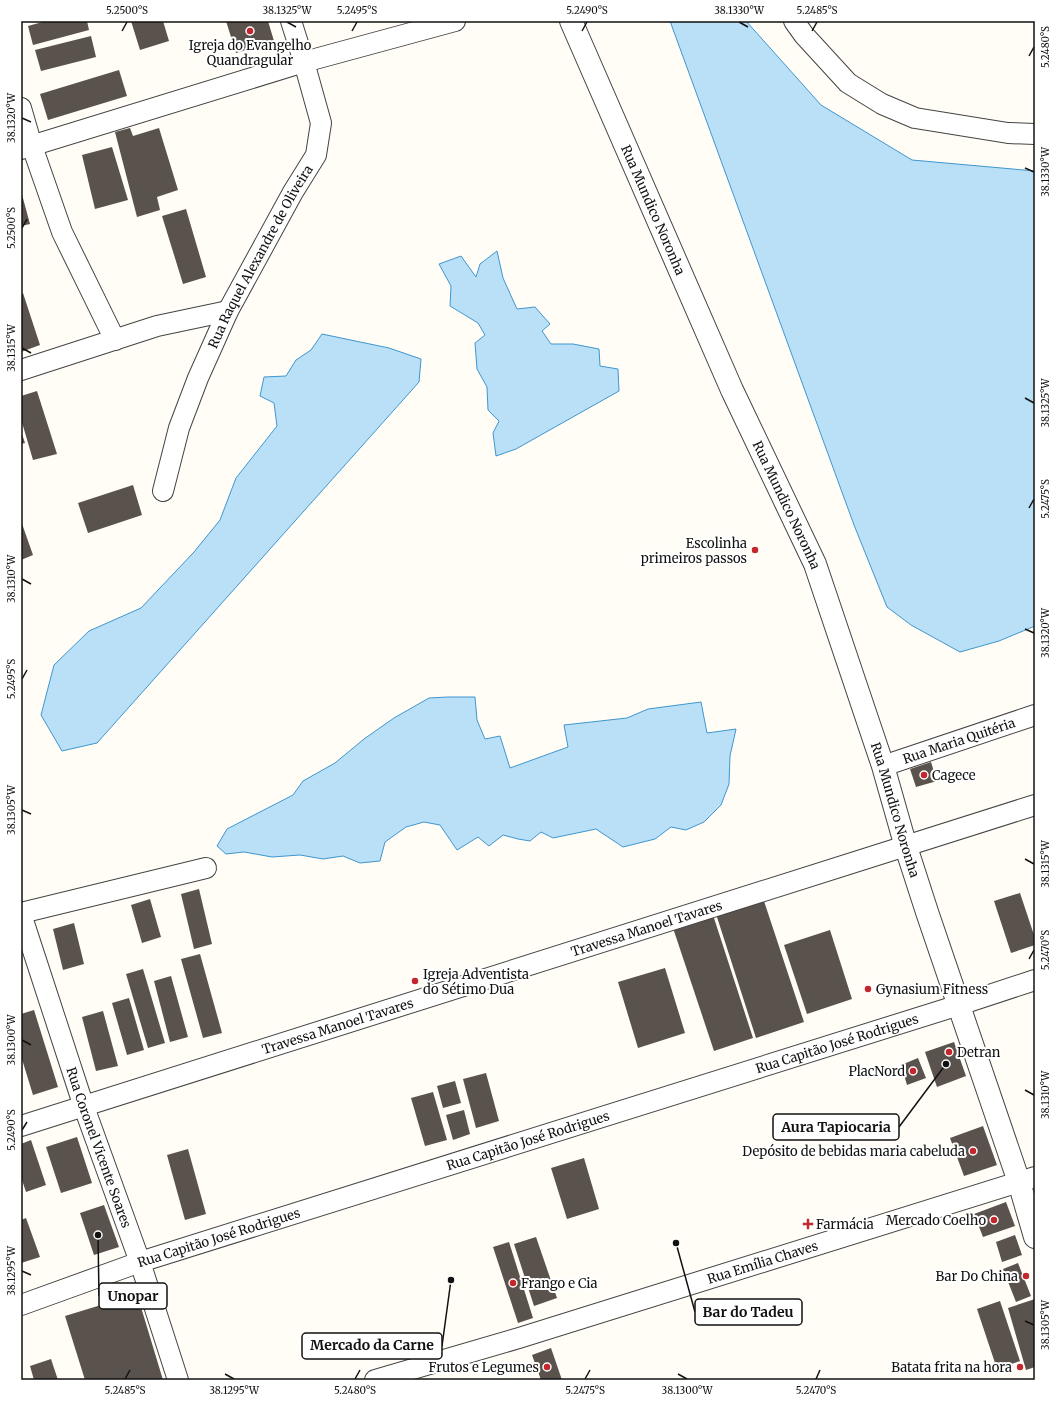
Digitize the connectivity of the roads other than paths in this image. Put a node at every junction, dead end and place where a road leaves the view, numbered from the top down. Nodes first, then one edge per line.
1 (291, 21) edge
2 (456, 21) edge
3 (571, 21) edge
4 (794, 21) edge
5 (304, 62) junction
6 (21, 108) edge
7 (1035, 134) edge
8 (26, 147) edge
9 (228, 311) junction
10 (115, 340) junction
11 (21, 370) edge
12 (163, 491) dead end
13 (1035, 715) edge
14 (883, 766) junction
15 (1035, 805) edge
16 (906, 846) junction
17 (206, 868) dead end
18 (21, 913) edge
19 (1035, 980) edge
20 (959, 1005) junction
21 (84, 1106) junction
22 (21, 1126) edge
23 (1027, 1180) edge
24 (1035, 1237) edge
25 (140, 1262) junction
26 (21, 1305) edge
27 (178, 1380) edge
28 (375, 1380) edge

1 - 5 street, Rua Raquel Alexandre de Oliveira
2 - 5 street
3 - 14 street, Rua Mundico Noronha
4 - 7 street
5 - 8 street
5 - 9 street, Rua Raquel Alexandre de Oliveira
6 - 8 street
8 - 10 street
9 - 10 street
9 - 12 street, Rua Raquel Alexandre de Oliveira
10 - 11 street
13 - 14 street, Rua Maria Quitéria
14 - 16 street, Rua Mundico Noronha
15 - 16 street, Travessa Manoel Tavares
16 - 20 street, Rua Mundico Noronha
16 - 21 street, Travessa Manoel Tavares
17 - 18 street
18 - 21 street, Rua Coronel Vicente Soares
19 - 20 street, Rua Capitão José Rodrigues
20 - 23 street, Rua Mundico Noronha
20 - 25 street, Rua Capitão José Rodrigues
21 - 22 street, Travessa Manoel Tavares
21 - 25 street, Rua Coronel Vicente Soares
23 - 24 street, Rua Mundico Noronha
23 - 28 street, Rua Emília Chaves
25 - 26 street, Rua Capitão José Rodrigues
25 - 27 street, Rua Coronel Vicente Soares

